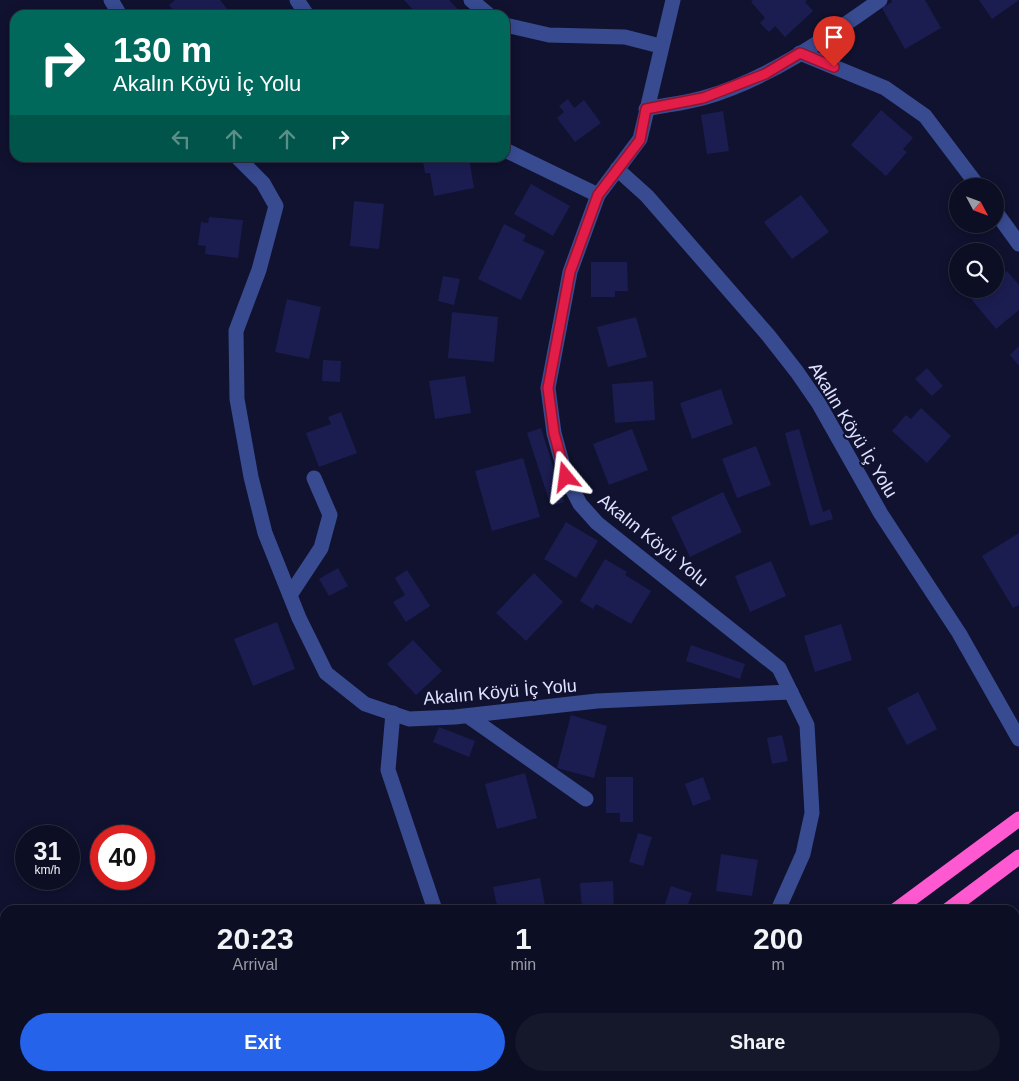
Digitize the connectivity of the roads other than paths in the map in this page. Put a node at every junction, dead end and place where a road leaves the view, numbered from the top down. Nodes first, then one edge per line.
1 (471, 0) edge
2 (673, 0) edge
3 (880, 0) edge
4 (483, 10) edge
5 (510, 25) edge
6 (660, 46) junction
7 (800, 53) junction
8 (646, 109) junction
9 (510, 152) edge
10 (242, 162) edge
11 (617, 169) junction
12 (972, 178) edge
13 (598, 195) junction
14 (1004, 223) edge
15 (1019, 244) edge
16 (314, 478) dead end
17 (290, 595) junction
18 (791, 692) junction
19 (392, 714) junction
20 (468, 716) junction
21 (1019, 738) edge
22 (586, 799) dead end
23 (1019, 819) edge
24 (1019, 857) edge
25 (433, 905) edge
26 (780, 905) edge
27 (903, 905) edge
28 (955, 905) edge

1 - 4 street
2 - 6 street, Akalın Köyü Yolu
3 - 7 street
5 - 6 street
6 - 8 street, Akalın Köyü Yolu
7 - 8 street
7 - 12 street
8 - 11 street, Akalın Köyü Yolu
9 - 13 street
10 - 17 street, Akalın Köyü İç Yolu
11 - 13 street, Akalın Köyü Yolu
11 - 21 street, Akalın Köyü İç Yolu
13 - 18 street, Akalın Köyü Yolu
14 - 15 street
16 - 17 street
17 - 19 street, Akalın Köyü İç Yolu
18 - 20 street, Akalın Köyü İç Yolu
18 - 26 street, Akalın Köyü Yolu
19 - 20 street, Akalın Köyü İç Yolu
19 - 25 street
20 - 22 street
23 - 27 highway
24 - 28 highway

